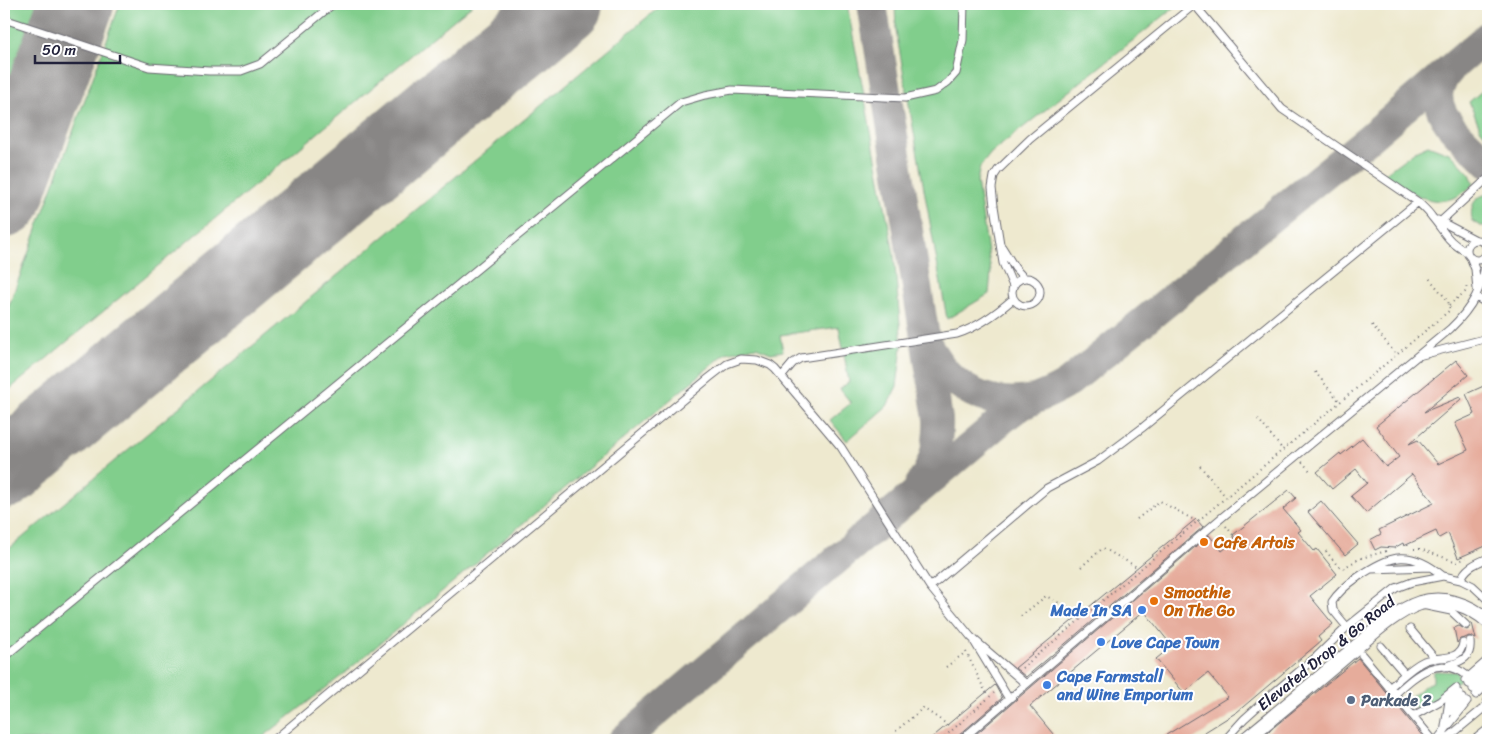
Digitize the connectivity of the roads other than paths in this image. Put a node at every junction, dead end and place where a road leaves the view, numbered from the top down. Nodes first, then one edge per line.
1 (333, 4) edge
2 (964, 4) edge
3 (1194, 4) edge
4 (4, 19) edge
5 (1488, 178) edge
6 (1418, 202) junction
7 (1437, 220) junction
8 (1488, 235) edge
9 (1478, 240) junction
10 (1000, 244) junction
11 (1467, 252) junction
12 (1487, 252) edge
13 (1471, 259) junction
14 (1024, 278) junction
15 (1013, 286) junction
16 (1476, 294) junction
17 (1013, 299) junction
18 (1488, 304) edge
19 (1488, 338) edge
20 (1415, 357) junction
21 (782, 376) junction
22 (1488, 558) edge
23 (1443, 576) junction
24 (1461, 580) junction
25 (930, 587) junction
26 (1488, 600) edge
27 (1420, 604) junction
28 (1488, 620) edge
29 (1462, 623) dead end
30 (1347, 627) junction
31 (1410, 629) dead end
32 (971, 637) junction
33 (1381, 646) dead end
34 (1362, 655) dead end
35 (4, 657) edge
36 (1435, 659) junction
37 (1488, 660) edge
38 (1445, 667) junction
39 (1488, 668) edge
40 (1405, 674) junction
41 (1488, 676) edge
42 (1026, 684) junction
43 (1471, 685) junction
44 (1486, 686) edge
45 (1392, 691) junction
46 (1459, 695) junction
47 (1008, 699) junction
48 (1488, 699) edge
49 (1412, 716) junction
50 (1488, 729) edge
51 (1447, 732) edge
52 (274, 740) edge
53 (961, 740) edge
54 (1225, 740) edge
55 (1245, 740) edge
56 (1433, 740) edge
57 (1437, 740) edge
58 (1474, 740) edge

1 - 4 lane
2 - 35 lane
3 - 6 lane
3 - 10 lane
5 - 7 lane
6 - 7 lane
6 - 25 lane
7 - 9 lane
7 - 11 lane
8 - 9 lane
9 - 11 lane
9 - 12 lane
10 - 14 lane
10 - 15 lane
11 - 13 lane
12 - 13 lane
12 - 16 lane
13 - 16 lane
14 - 15 lane
14 - 17 lane
15 - 17 lane
16 - 18 lane
16 - 20 lane
17 - 21 lane
19 - 20 lane
20 - 42 lane
21 - 25 lane
21 - 52 lane
22 - 24 lane
23 - 24 lane
23 - 30 lane
23 - 30 lane
24 - 26 lane
25 - 32 lane
27 - 28 street, Elevated Drop & Go Road
27 - 29 lane
27 - 55 street, Elevated Drop & Go Road
30 - 54 lane
31 - 36 lane
32 - 42 lane
32 - 47 lane
33 - 40 lane
34 - 45 lane
36 - 38 lane
36 - 40 lane
37 - 43 lane
38 - 43 lane
38 - 45 lane
39 - 43 lane
40 - 45 lane
41 - 43 lane
42 - 47 lane
43 - 44 lane
44 - 48 lane
45 - 49 lane
46 - 49 lane
46 - 51 lane
46 - 51 lane
47 - 53 lane
48 - 51 lane
49 - 56 lane
50 - 58 lane
51 - 57 lane

